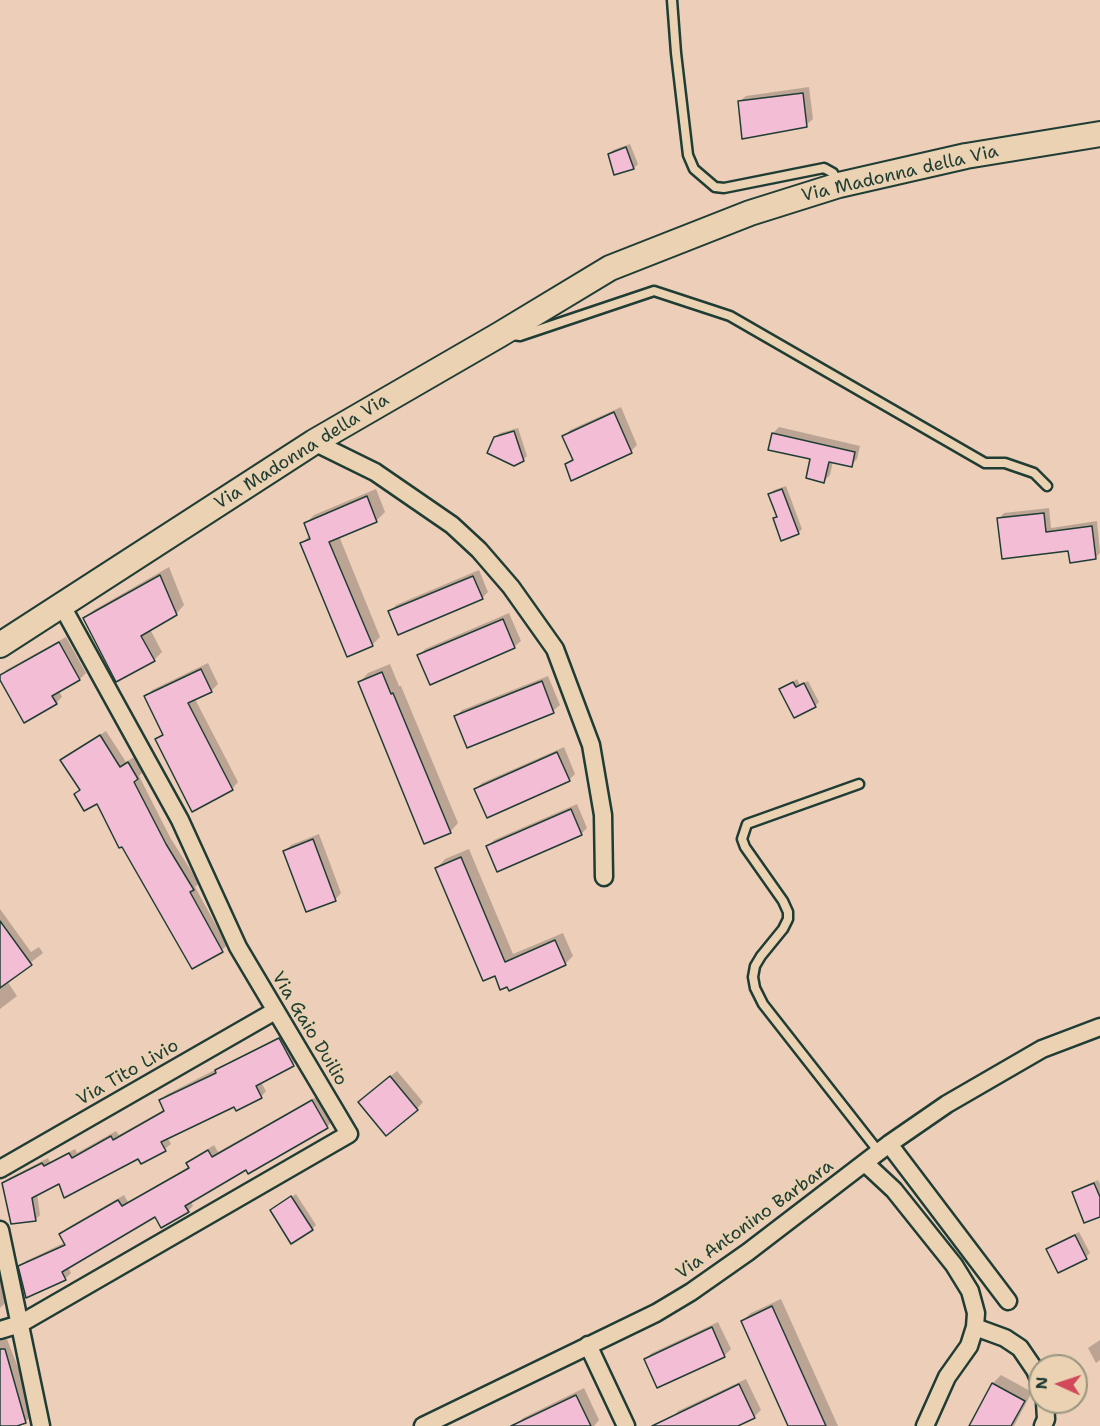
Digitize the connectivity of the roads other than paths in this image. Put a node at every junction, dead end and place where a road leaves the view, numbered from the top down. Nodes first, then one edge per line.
1 (672, 0) edge
2 (1100, 134) edge
3 (839, 184) junction
4 (499, 335) junction
5 (314, 442) junction
6 (1047, 486) dead end
7 (62, 606) junction
8 (0, 645) edge
9 (859, 784) dead end
10 (604, 877) dead end
11 (275, 1011) junction
12 (1100, 1027) edge
13 (884, 1148) junction
14 (865, 1163) junction
15 (0, 1169) edge
16 (0, 1230) edge
17 (1008, 1301) dead end
18 (20, 1323) junction
19 (975, 1327) junction
20 (0, 1330) edge
21 (588, 1345) junction
22 (1028, 1360) edge
23 (41, 1426) edge
24 (423, 1426) edge
25 (627, 1426) edge
26 (925, 1426) edge

1 - 3 lane
2 - 3 street, Via Madonna della Via
3 - 4 street, Via Madonna della Via
4 - 5 street, Via Madonna della Via
4 - 6 lane
5 - 7 street, Via Madonna della Via
5 - 10 street
7 - 8 street, Via Madonna della Via
7 - 11 street, Via Gaio Duilio
9 - 13 lane
11 - 15 street, Via Tito Livio
11 - 18 street, Via Gaio Duilio
12 - 13 street, Via Antonino Barbara
13 - 14 street, Via Antonino Barbara
13 - 17 street
14 - 19 street
14 - 21 street, Via Antonino Barbara
16 - 18 street
18 - 20 street
18 - 23 street
19 - 22 street
19 - 26 street
21 - 24 street, Via Antonino Barbara
21 - 25 street

